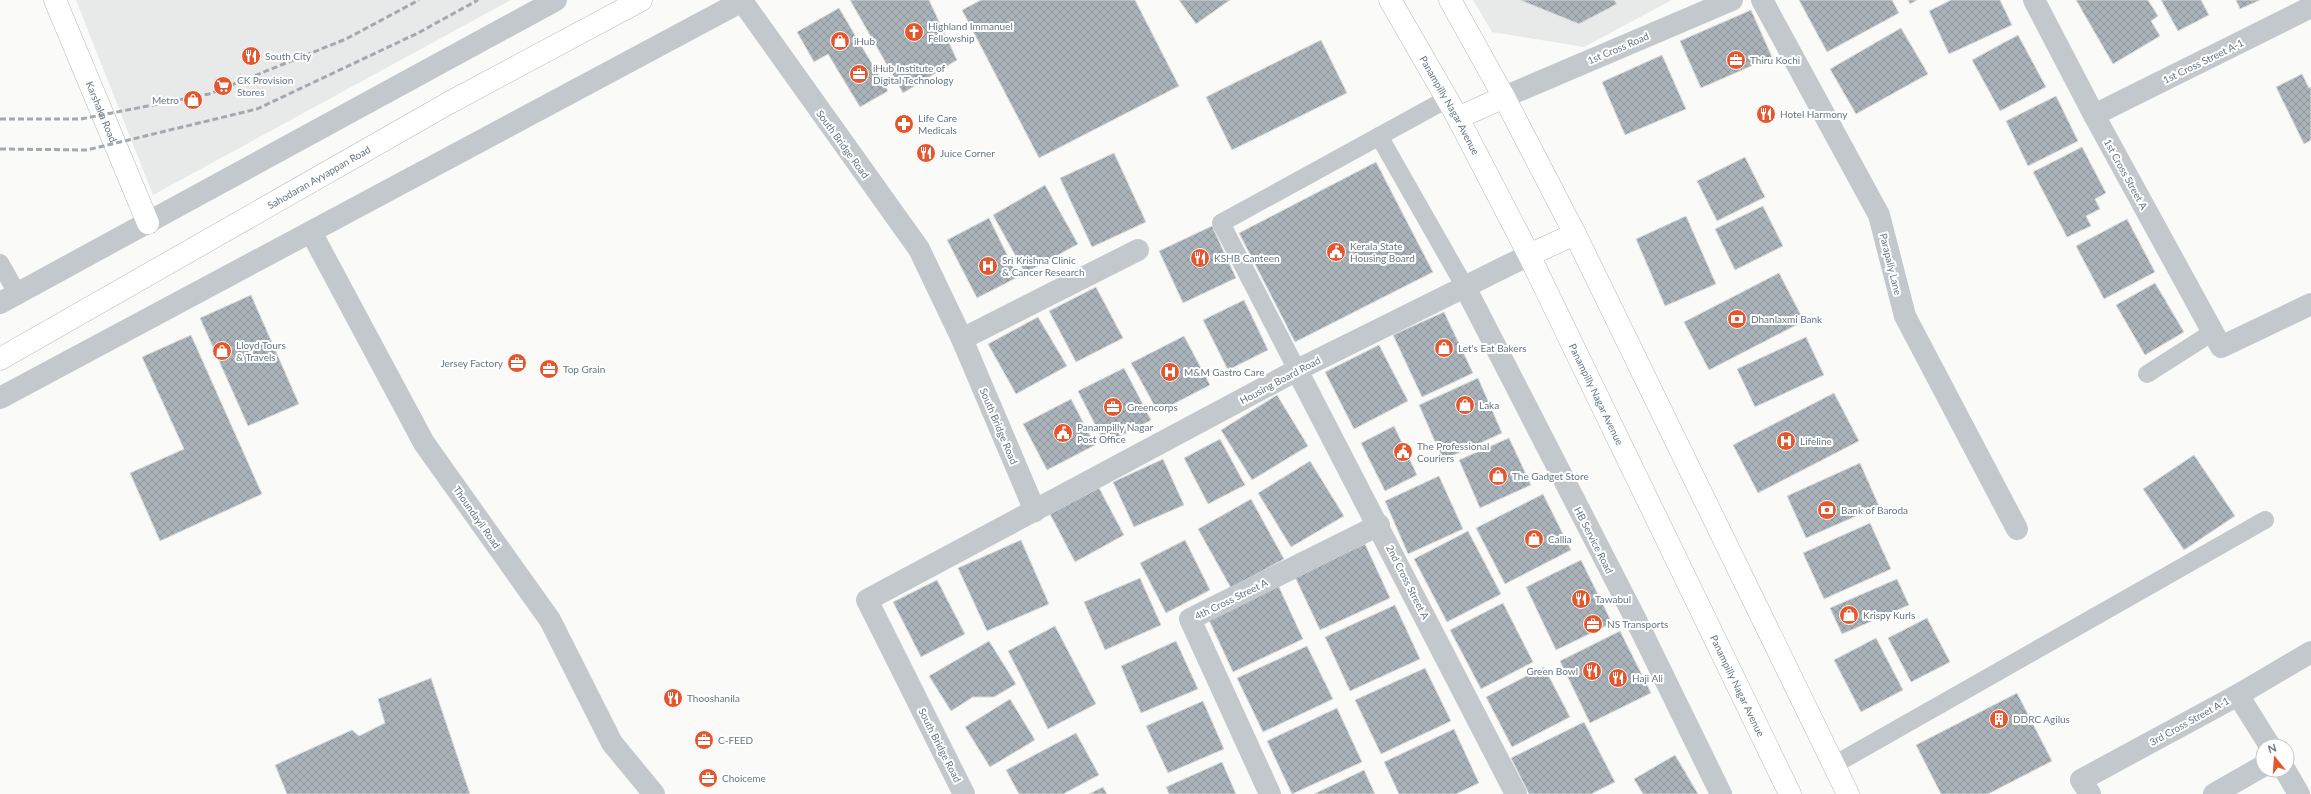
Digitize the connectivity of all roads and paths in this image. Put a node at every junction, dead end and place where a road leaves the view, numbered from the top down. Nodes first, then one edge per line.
1 (55, 0) edge
2 (556, 0) edge
3 (641, 0) edge
4 (1390, 0) edge
5 (1450, 0) edge
6 (1732, 0) edge
7 (1762, 0) edge
8 (2034, 0) edge
9 (743, 1) edge
10 (2311, 7) edge
11 (1504, 97) junction
12 (1447, 99) junction
13 (2094, 115) junction
14 (1458, 118) junction
15 (1380, 136) junction
16 (148, 222) junction
17 (311, 232) junction
18 (1575, 234) junction
19 (1138, 250) dead end
20 (1529, 255) junction
21 (0, 263) edge
22 (1464, 287) junction
23 (8, 298) edge
24 (2311, 304) edge
25 (962, 339) junction
26 (2217, 340) junction
27 (0, 359) edge
28 (1297, 370) junction
29 (2148, 374) dead end
30 (0, 398) edge
31 (1035, 511) junction
32 (2265, 520) dead end
33 (1379, 525) junction
34 (2017, 529) dead end
35 (2311, 652) edge
36 (2238, 695) junction
37 (2265, 738) edge
38 (1832, 766) junction
39 (2255, 771) edge
40 (2290, 778) edge
41 (654, 794) edge
42 (964, 794) edge
43 (1270, 794) edge
44 (1516, 794) edge
45 (1721, 794) edge
46 (1790, 794) edge
47 (1848, 794) edge
48 (2090, 794) edge
49 (2214, 794) edge
50 (2299, 794) edge

1 - 16 street, Karshaka Road
2 - 16 street
3 - 27 street, Sahodaran Ayyappan Road
4 - 12 street, Panampilly Nagar Avenue
5 - 11 street
6 - 11 street, 1st Cross Road
7 - 34 street, Parapally Lane
8 - 13 street, 1st Cross Street A
9 - 17 street
9 - 25 street, South Bridge Road
10 - 13 street, 1st Cross Street A-1
11 - 14 street
11 - 18 street
12 - 14 street, Panampilly Nagar Avenue
12 - 15 lane
13 - 26 street, 1st Cross Street A
14 - 20 street, Panampilly Nagar Avenue
15 - 22 lane
15 - 28 lane
16 - 23 street
17 - 30 street
17 - 41 street, Thoundayil Road
18 - 20 street
18 - 38 street
19 - 25 street
20 - 22 street, Housing Board Road
20 - 46 street, Panampilly Nagar Avenue
21 - 23 lane
22 - 28 street, Housing Board Road
22 - 45 street, HB Service Road
24 - 26 street
25 - 31 street, South Bridge Road
26 - 29 lane
28 - 31 street, Housing Board Road
28 - 33 street, 2nd Cross Street A
31 - 42 street, South Bridge Road
32 - 38 lane
33 - 43 street, 4th Cross Street A
33 - 44 street, 2nd Cross Street A
35 - 36 street, 3rd Cross Street A-1
36 - 37 street
36 - 48 street, 3rd Cross Street A-1
38 - 47 street
39 - 49 street
40 - 50 street

